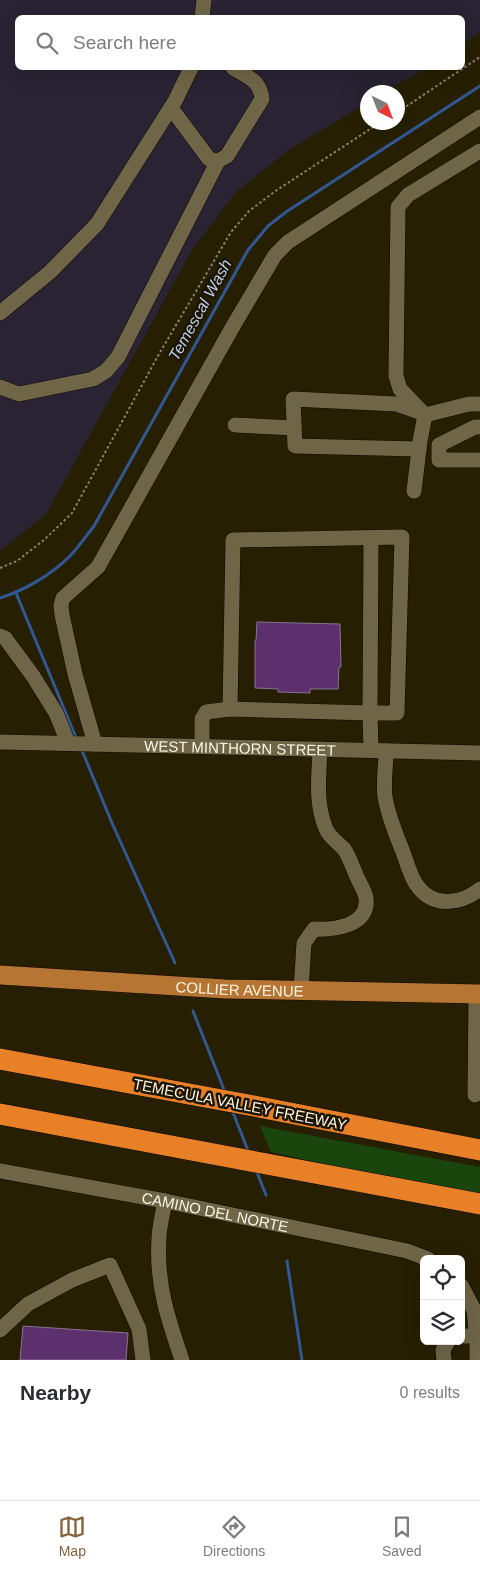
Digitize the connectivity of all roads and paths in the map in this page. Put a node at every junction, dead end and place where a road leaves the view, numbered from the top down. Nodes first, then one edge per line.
1 (204, 0) edge
2 (202, 15) edge
3 (480, 57) edge
4 (465, 67) edge
5 (190, 70) edge
6 (236, 70) edge
7 (461, 70) edge
8 (405, 107) edge
9 (171, 108) junction
10 (480, 117) edge
11 (369, 130) edge
12 (480, 151) edge
13 (218, 161) junction
14 (0, 313) edge
15 (0, 387) edge
16 (480, 404) edge
17 (425, 415) junction
18 (235, 425) dead end
19 (480, 427) edge
20 (294, 428) junction
21 (419, 449) junction
22 (480, 460) edge
23 (414, 491) dead end
24 (372, 538) junction
25 (0, 568) edge
26 (0, 636) edge
27 (230, 709) junction
28 (370, 713) junction
29 (0, 742) edge
30 (61, 743) junction
31 (100, 744) junction
32 (202, 746) junction
33 (320, 749) junction
34 (378, 751) junction
35 (480, 753) edge
36 (480, 889) edge
37 (0, 975) edge
38 (301, 991) junction
39 (478, 994) edge
40 (0, 1059) edge
41 (475, 1095) dead end
42 (0, 1114) edge
43 (480, 1150) edge
44 (0, 1171) edge
45 (165, 1201) junction
46 (480, 1204) edge
47 (420, 1256) edge
48 (465, 1290) edge
49 (475, 1303) edge
50 (0, 1330) edge
51 (465, 1336) edge
52 (477, 1336) junction
53 (446, 1345) edge
54 (478, 1355) edge
55 (143, 1360) edge
56 (182, 1360) edge
57 (444, 1360) edge

1 - 2 street
3 - 4 path
5 - 9 street
6 - 13 street
7 - 8 path
9 - 13 street
9 - 14 street
10 - 31 street
11 - 25 path
12 - 17 street
13 - 15 street
16 - 17 street
17 - 20 street
17 - 21 street
18 - 20 street
19 - 22 street
20 - 21 street
21 - 23 street
24 - 27 street
24 - 28 street
24 - 28 street
26 - 30 street
27 - 28 street
27 - 32 street
28 - 34 street
29 - 30 street, WEST MINTHORN STREET
30 - 31 street, WEST MINTHORN STREET
31 - 32 street, WEST MINTHORN STREET
32 - 33 street, WEST MINTHORN STREET
33 - 34 street, WEST MINTHORN STREET
33 - 38 street
34 - 35 street, WEST MINTHORN STREET
34 - 36 street
37 - 38 main road, COLLIER AVENUE
38 - 39 main road, COLLIER AVENUE
39 - 41 street
40 - 43 highway, TEMECULA VALLEY FREEWAY
42 - 46 highway
44 - 45 street, CAMINO DEL NORTE
45 - 47 street, CAMINO DEL NORTE
45 - 56 street
48 - 49 street
49 - 52 street
50 - 55 street
51 - 52 street
52 - 54 street
53 - 57 street

